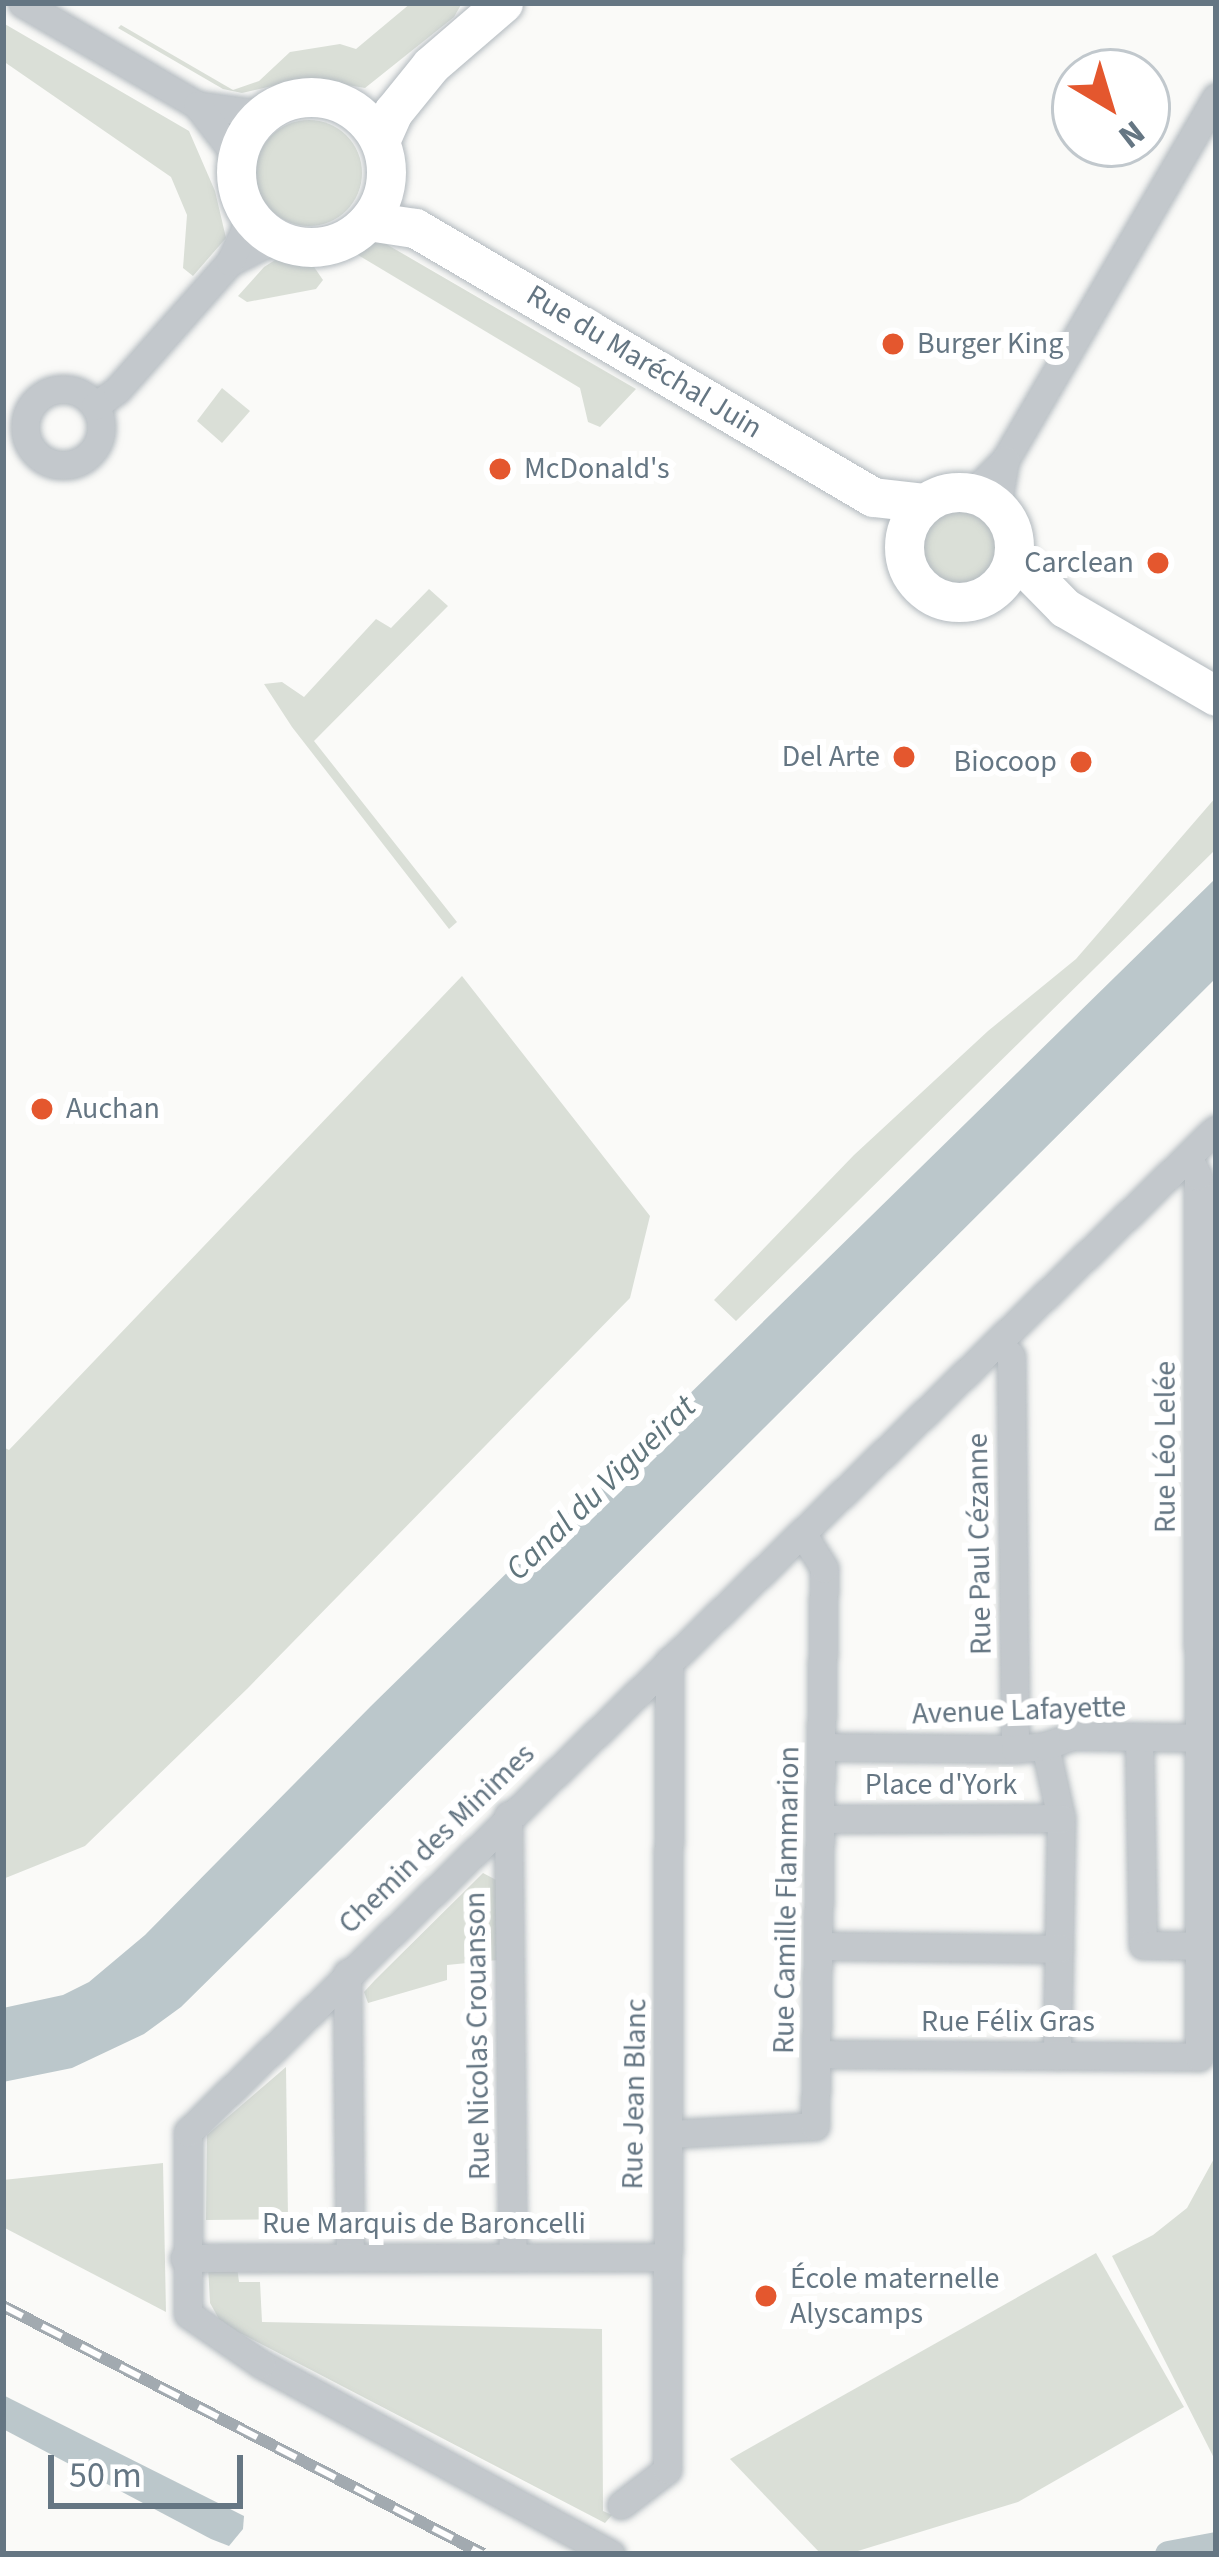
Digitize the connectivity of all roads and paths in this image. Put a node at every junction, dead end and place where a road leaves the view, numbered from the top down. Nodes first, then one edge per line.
1 (22, 3) edge
2 (503, 3) edge
3 (431, 65) junction
4 (1216, 97) edge
5 (197, 105) junction
6 (350, 107) junction
7 (262, 114) junction
8 (380, 142) junction
9 (237, 157) junction
10 (386, 182) junction
11 (368, 221) junction
12 (262, 228) junction
13 (415, 228) junction
14 (95, 406) dead end
15 (873, 497) junction
16 (984, 500) junction
17 (926, 503) junction
18 (904, 544) junction
19 (1014, 556) junction
20 (992, 591) junction
21 (1065, 608) junction
22 (1216, 696) edge
23 (1216, 1130) edge
24 (1188, 1157) junction
25 (999, 1344) junction
26 (803, 1535) junction
27 (669, 1661) junction
28 (1139, 1739) junction
29 (1208, 1739) edge
30 (1046, 1746) junction
31 (824, 1748) junction
32 (1015, 1749) junction
33 (508, 1815) junction
34 (1061, 1818) junction
35 (822, 1819) junction
36 (819, 1946) junction
37 (1208, 1946) edge
38 (1058, 1949) junction
39 (346, 1972) junction
40 (817, 2054) junction
41 (1057, 2056) junction
42 (1199, 2057) joint
43 (668, 2134) junction
44 (350, 2256) junction
45 (513, 2257) junction
46 (665, 2257) junction
47 (184, 2258) junction
48 (621, 2505) dead end
49 (610, 2554) edge

1 - 5 street
2 - 3 main road
3 - 6 main road
3 - 8 main road
4 - 16 street
5 - 7 street
5 - 9 street
6 - 7 main road
6 - 8 main road
7 - 9 main road
8 - 10 main road
9 - 12 main road
10 - 11 main road
10 - 13 main road, Rue du Maréchal Juin
11 - 12 main road
11 - 13 main road, Rue du Maréchal Juin
12 - 14 street
13 - 15 main road, Rue du Maréchal Juin
15 - 17 main road, Rue du Maréchal Juin
15 - 18 main road, Rue du Maréchal Juin
16 - 17 main road
16 - 19 main road
17 - 18 main road
18 - 20 main road
19 - 20 main road
19 - 21 main road
20 - 21 main road
21 - 22 main road
23 - 24 street, Chemin des Minimes
24 - 25 street, Chemin des Minimes
24 - 29 street, Rue Léo Lelée
25 - 26 street, Chemin des Minimes
25 - 32 street, Rue Paul Cézanne
26 - 27 street, Chemin des Minimes
26 - 31 street, Rue Camille Flammarion
27 - 33 street, Chemin des Minimes
27 - 43 street, Rue Jean Blanc
28 - 29 street, Avenue Lafayette
28 - 30 street, Avenue Lafayette
28 - 37 street
29 - 37 street, Rue Léo Lelée
30 - 32 street, Avenue Lafayette
30 - 34 street
31 - 32 street, Avenue Lafayette
31 - 35 street, Rue Camille Flammarion
33 - 39 street, Chemin des Minimes
33 - 45 street, Rue Nicolas Crouanson
34 - 35 street, Place d'York
34 - 38 street
35 - 36 street, Rue Camille Flammarion
36 - 38 street
36 - 40 street, Rue Camille Flammarion
37 - 42 street, Rue Léo Lelée
38 - 41 street
39 - 44 street
39 - 47 street, Chemin des Minimes
40 - 41 street, Rue Félix Gras
40 - 43 street, Rue Camille Flammarion
41 - 42 street, Rue Félix Gras
43 - 46 street, Rue Jean Blanc
44 - 45 street, Rue Marquis de Baroncelli
44 - 47 street, Rue Marquis de Baroncelli
45 - 46 street, Rue Marquis de Baroncelli
46 - 48 street, Rue Jean Blanc
47 - 49 street, Chemin des Minimes

